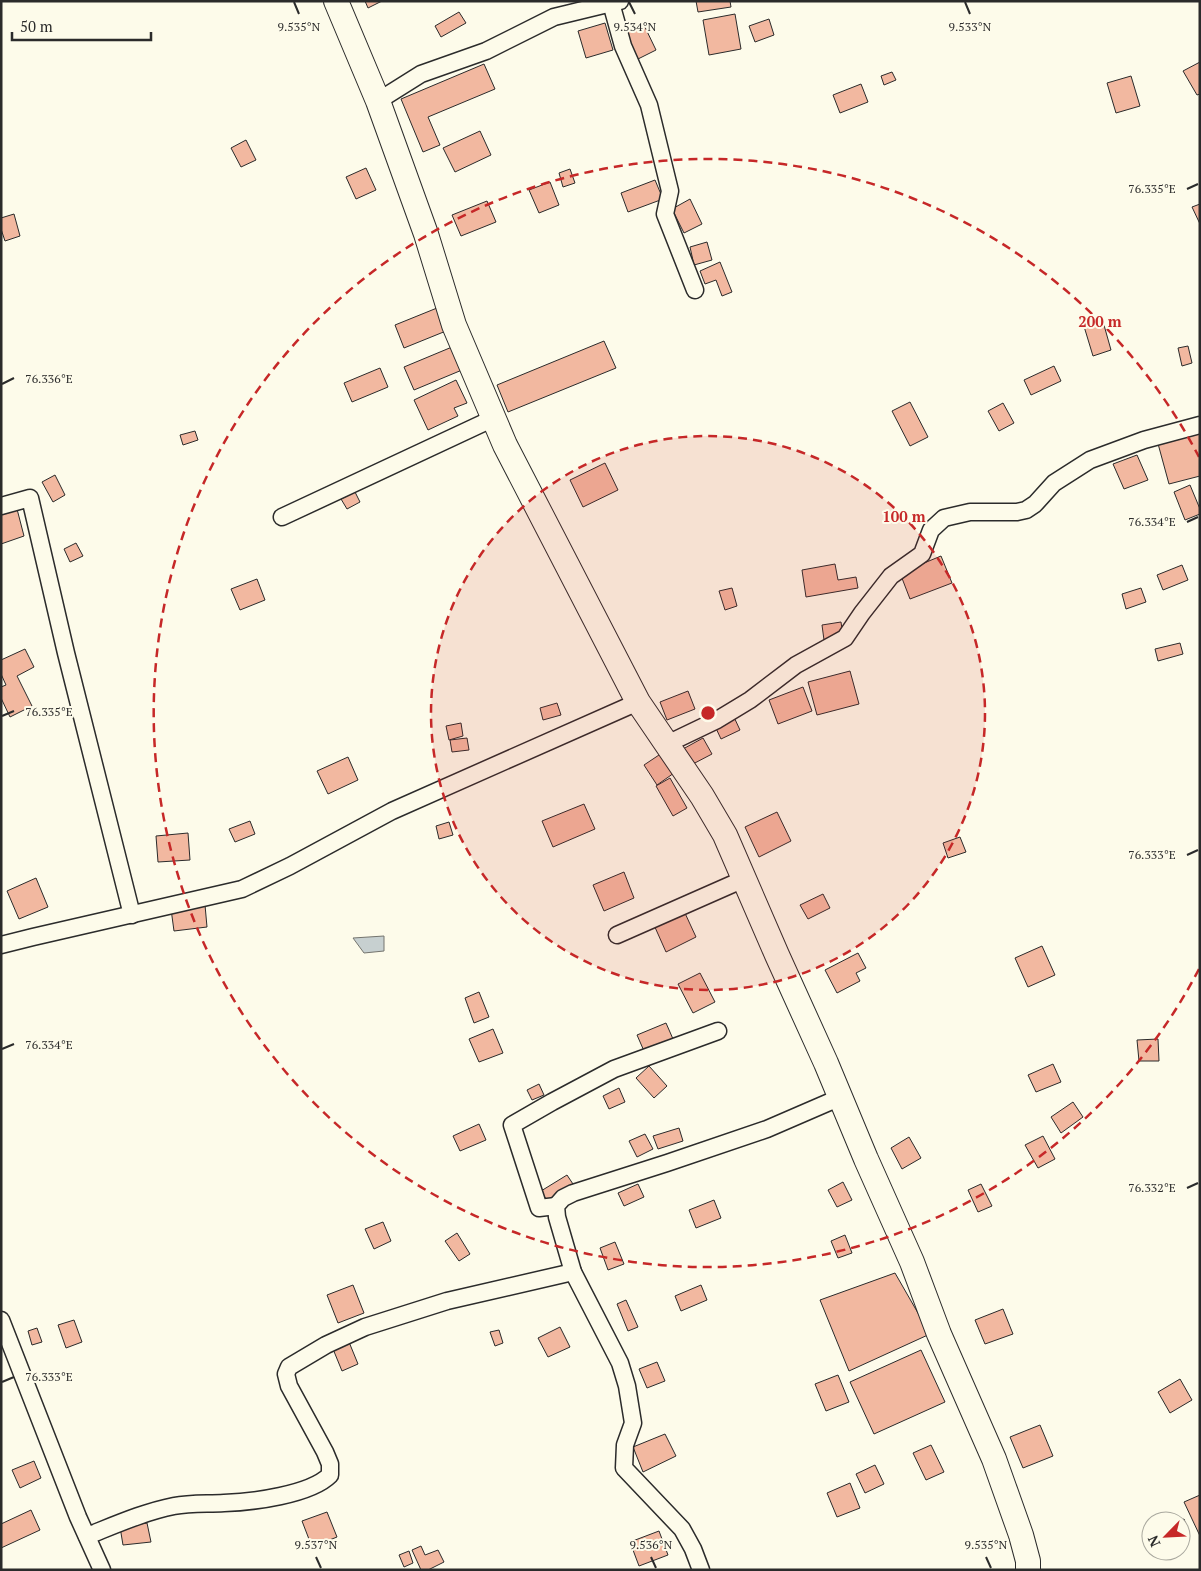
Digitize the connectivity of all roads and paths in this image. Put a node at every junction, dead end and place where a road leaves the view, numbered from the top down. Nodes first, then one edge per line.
1 (336, 1) edge
2 (616, 2) edge
3 (378, 101) junction
4 (695, 290) dead end
5 (494, 418) junction
6 (1200, 425) edge
7 (1, 506) edge
8 (282, 517) dead end
9 (638, 702) junction
10 (667, 744) junction
11 (744, 880) junction
12 (132, 915) junction
13 (617, 936) dead end
14 (1, 945) edge
15 (718, 1031) dead end
16 (841, 1097) junction
17 (556, 1206) junction
18 (573, 1272) junction
19 (1, 1320) edge
20 (86, 1536) junction
21 (102, 1570) edge
22 (701, 1570) edge
23 (1028, 1570) edge

1 - 3 main road
2 - 3 street
2 - 4 street
3 - 5 main road
5 - 8 street
5 - 9 main road
6 - 10 street
7 - 12 street
9 - 10 main road
9 - 12 street
10 - 11 main road
11 - 13 street
11 - 16 main road
12 - 14 street
15 - 17 street
16 - 17 street
16 - 23 main road
17 - 18 street
18 - 20 street
18 - 22 street
19 - 20 street
20 - 21 street

